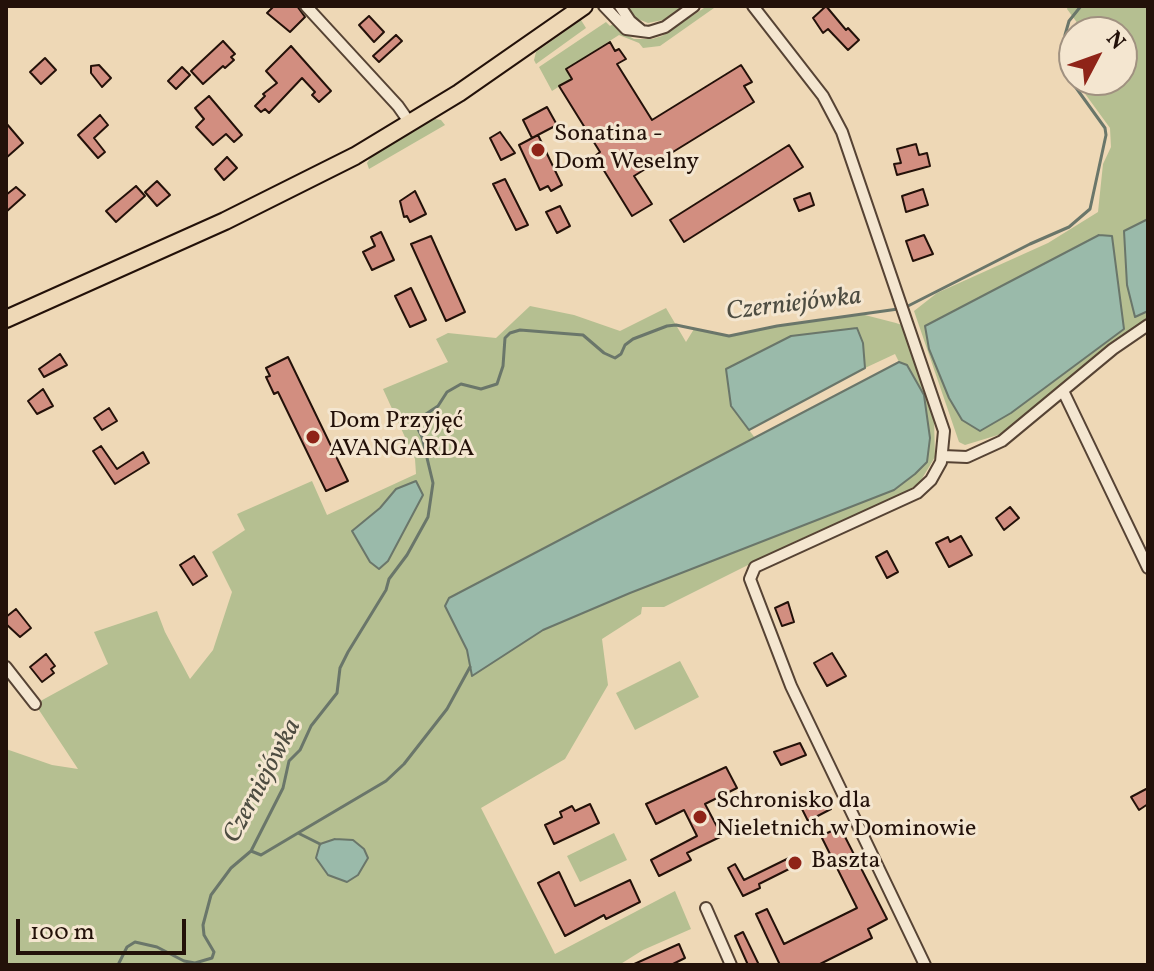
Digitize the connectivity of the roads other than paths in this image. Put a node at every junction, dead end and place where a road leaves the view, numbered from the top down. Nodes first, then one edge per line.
1 (306, 6) edge
2 (584, 6) edge
3 (604, 6) edge
4 (620, 6) edge
5 (694, 6) edge
6 (753, 6) edge
7 (644, 32) junction
8 (410, 123) junction
9 (6, 319) edge
10 (1148, 325) edge
11 (1064, 393) junction
12 (943, 456) junction
13 (1148, 568) edge
14 (6, 667) edge
15 (35, 704) dead end
16 (706, 908) dead end
17 (731, 965) edge
18 (925, 965) edge

1 - 8 street
2 - 8 main road
3 - 7 street
4 - 7 street
5 - 7 street
6 - 12 street
8 - 9 main road
10 - 11 street
11 - 12 street
11 - 13 street
12 - 18 street
14 - 15 street
16 - 17 street

